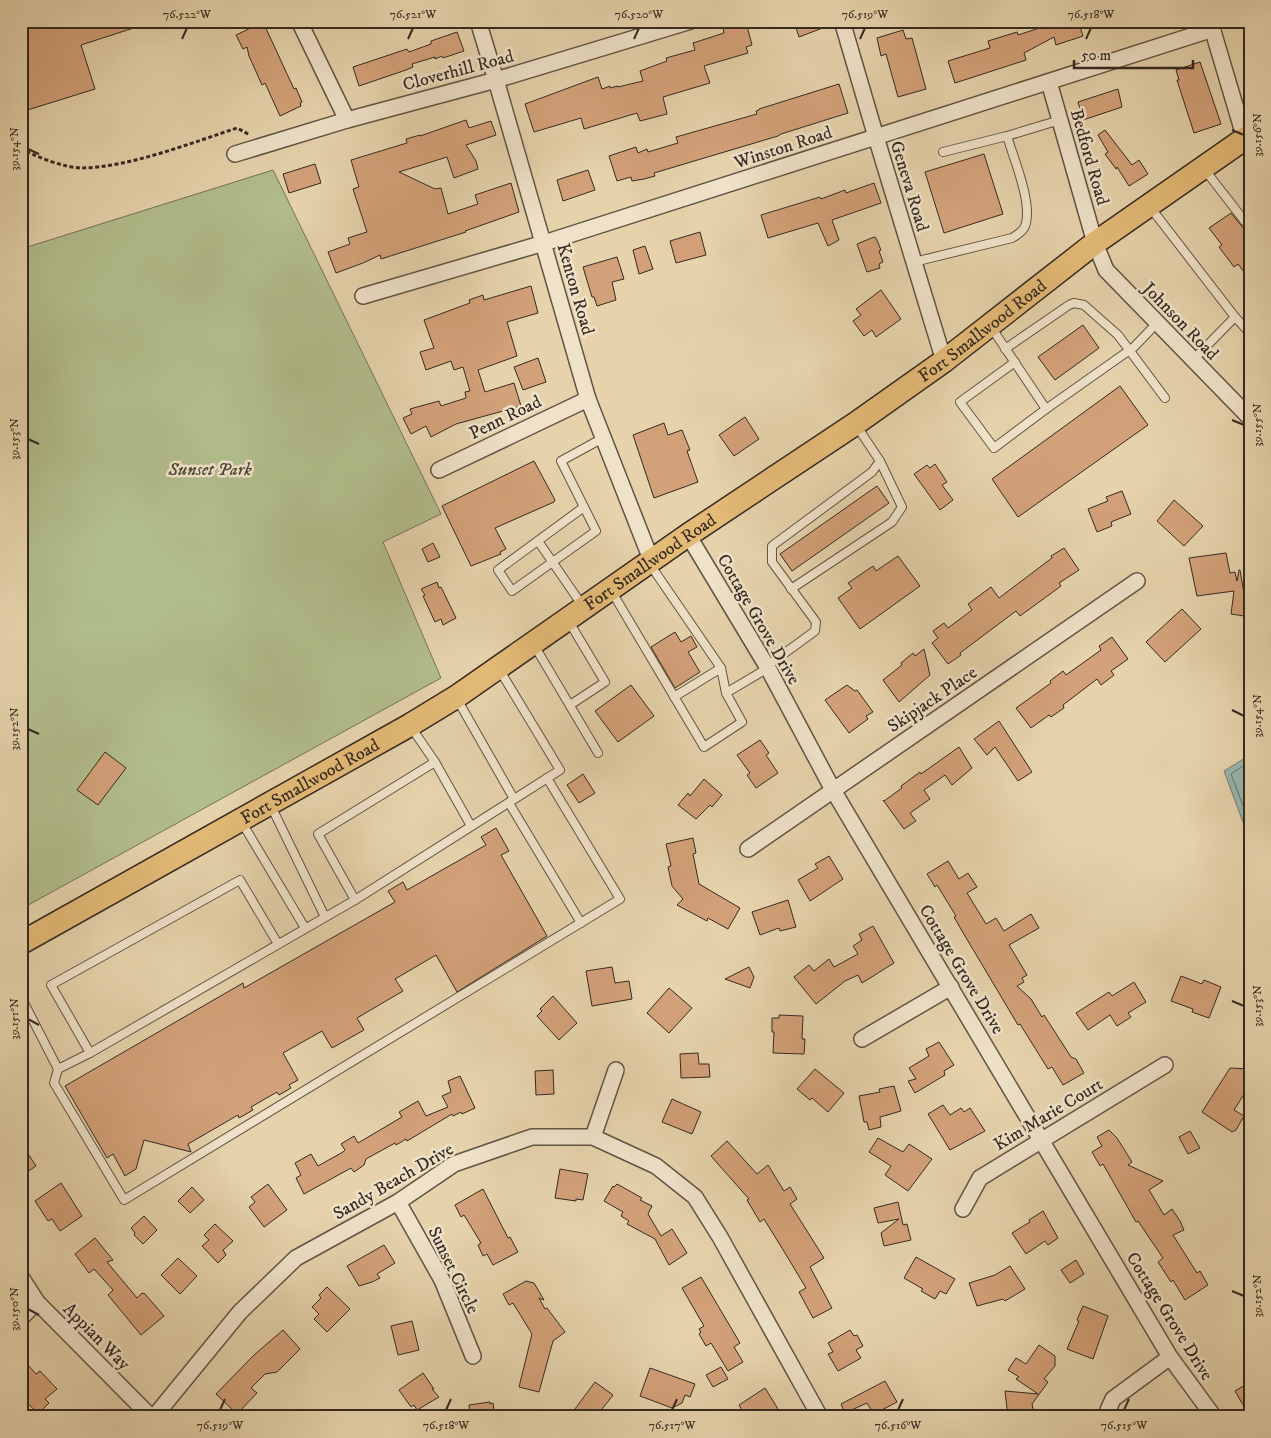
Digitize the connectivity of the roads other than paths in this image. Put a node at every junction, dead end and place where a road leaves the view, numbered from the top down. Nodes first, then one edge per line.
1 (299, 21) edge
2 (478, 21) edge
3 (691, 21) edge
4 (842, 21) edge
5 (1211, 25) edge
6 (659, 26) edge
7 (496, 80) junction
8 (1049, 82) junction
9 (347, 120) junction
10 (1060, 120) junction
11 (1007, 136) junction
12 (876, 137) junction
13 (1247, 137) edge
14 (943, 152) dead end
15 (236, 154) dead end
16 (1203, 168) junction
17 (1149, 206) junction
18 (1250, 228) edge
19 (544, 243) junction
20 (1096, 243) junction
21 (914, 262) junction
22 (363, 296) dead end
23 (1235, 317) junction
24 (1157, 322) junction
25 (990, 325) junction
26 (1250, 333) edge
27 (1006, 349) junction
28 (1129, 350) junction
29 (1193, 360) junction
30 (944, 361) junction
31 (1014, 362) junction
32 (1164, 398) dead end
33 (588, 399) junction
34 (1046, 410) junction
35 (1250, 418) edge
36 (855, 424) junction
37 (603, 438) junction
38 (880, 461) junction
39 (439, 470) dead end
40 (584, 508) junction
41 (688, 535) junction
42 (538, 541) junction
43 (552, 562) junction
44 (650, 562) junction
45 (1137, 581) dead end
46 (792, 589) junction
47 (610, 590) junction
48 (576, 614) junction
49 (533, 643) junction
50 (498, 667) junction
51 (768, 667) junction
52 (721, 668) junction
53 (726, 694) junction
54 (456, 697) junction
55 (674, 698) junction
56 (570, 705) junction
57 (410, 725) junction
58 (598, 753) dead end
59 (435, 762) junction
60 (547, 778) junction
61 (833, 790) junction
62 (511, 801) junction
63 (270, 803) junction
64 (240, 819) junction
65 (471, 826) junction
66 (748, 849) dead end
67 (355, 900) junction
68 (326, 917) junction
69 (581, 923) junction
70 (306, 928) junction
71 (21, 943) edge
72 (278, 944) junction
73 (951, 987) junction
74 (21, 997) edge
75 (862, 1039) dead end
76 (90, 1052) junction
77 (1166, 1065) dead end
78 (58, 1069) junction
79 (616, 1070) dead end
80 (593, 1137) junction
81 (1042, 1140) junction
82 (398, 1202) junction
83 (963, 1209) dead end
84 (21, 1277) edge
85 (37, 1302) junction
86 (21, 1318) edge
87 (473, 1356) dead end
88 (1170, 1357) junction
89 (152, 1417) edge
90 (820, 1417) edge
91 (1105, 1417) edge
92 (1214, 1417) edge

1 - 9 street
2 - 7 street, Kenton Road
3 - 6 street, Cloverhill Road
4 - 12 street, Geneva Road
5 - 8 street, Winston Road
5 - 13 street
6 - 7 street, Cloverhill Road
7 - 9 street, Cloverhill Road
7 - 19 street, Kenton Road
8 - 10 street, Bedford Road
8 - 12 street, Winston Road
9 - 15 street, Cloverhill Road
10 - 11 lane
10 - 20 street, Bedford Road
11 - 14 lane
11 - 21 lane
12 - 19 street, Winston Road
12 - 21 street, Geneva Road
13 - 16 main road, Fort Smallwood Road
16 - 17 main road, Fort Smallwood Road
16 - 18 lane
17 - 20 main road, Fort Smallwood Road
17 - 23 lane
19 - 22 street, Winston Road
19 - 33 street, Kenton Road
20 - 24 street, Johnson Road
20 - 25 main road, Fort Smallwood Road
21 - 30 street, Geneva Road
23 - 26 lane
23 - 29 lane
24 - 28 lane
24 - 29 street, Johnson Road
25 - 27 lane
25 - 30 main road, Fort Smallwood Road
27 - 28 lane
27 - 31 lane
28 - 32 lane
28 - 34 lane
29 - 35 street, Johnson Road
30 - 36 main road, Fort Smallwood Road
31 - 34 lane
31 - 34 lane
33 - 37 street, Kenton Road
33 - 39 street, Penn Road
36 - 38 lane
36 - 41 main road, Fort Smallwood Road
37 - 40 lane
37 - 44 street, Kenton Road
38 - 46 lane
38 - 46 lane
40 - 42 lane
40 - 43 lane
41 - 44 main road, Fort Smallwood Road
41 - 51 street, Cottage Grove Drive
42 - 43 lane
42 - 43 lane
43 - 48 lane
44 - 47 main road, Fort Smallwood Road
44 - 52 lane
45 - 61 street, Skipjack Place
46 - 51 lane
47 - 48 main road, Fort Smallwood Road
47 - 55 lane
48 - 49 main road, Fort Smallwood Road
48 - 56 lane
49 - 50 main road, Fort Smallwood Road
49 - 56 lane
50 - 54 main road, Fort Smallwood Road
50 - 60 lane
51 - 53 lane
51 - 61 street, Cottage Grove Drive
52 - 53 lane
52 - 55 lane
53 - 55 lane
54 - 57 main road, Fort Smallwood Road
54 - 62 lane
56 - 58 lane
57 - 59 lane
57 - 63 main road, Fort Smallwood Road
59 - 65 lane
59 - 67 lane
60 - 62 lane
60 - 69 lane
61 - 66 street, Skipjack Place
61 - 73 street, Cottage Grove Drive
62 - 65 lane
62 - 69 lane
63 - 64 main road, Fort Smallwood Road
63 - 68 lane
64 - 70 lane
64 - 71 main road, Fort Smallwood Road
65 - 67 lane
67 - 68 lane
68 - 70 lane
69 - 78 lane
70 - 72 lane
72 - 76 lane
72 - 76 lane
73 - 75 street
73 - 81 street, Cottage Grove Drive
74 - 78 lane
76 - 78 lane
77 - 81 street, Kim Marie Court
79 - 80 street
80 - 82 street, Sandy Beach Drive
80 - 90 street, Sandy Beach Drive
81 - 83 street, Kim Marie Court
81 - 88 street, Cottage Grove Drive
82 - 87 street, Sunset Circle
82 - 89 street, Sandy Beach Drive
84 - 85 street, Appian Way
85 - 86 street
85 - 89 street, Appian Way
88 - 91 street
88 - 92 street, Cottage Grove Drive

